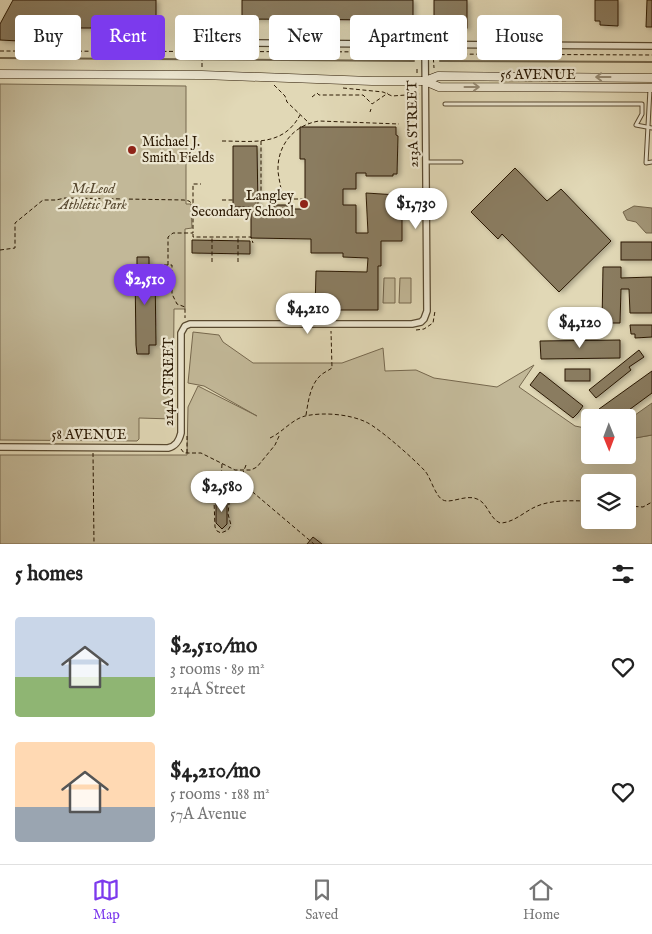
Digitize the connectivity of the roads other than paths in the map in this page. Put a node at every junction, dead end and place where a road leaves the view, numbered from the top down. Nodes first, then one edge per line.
1 (259, 43) edge
2 (350, 44) edge
3 (467, 45) edge
4 (652, 46) edge
5 (425, 60) edge
6 (0, 74) edge
7 (652, 78) edge
8 (425, 81) junction
9 (651, 87) edge
10 (445, 104) dead end
11 (650, 128) edge
12 (426, 162) junction
13 (461, 162) dead end
14 (652, 162) edge
15 (188, 322) joint
16 (176, 444) joint
17 (0, 447) edge

1 - 2 street
3 - 4 street
5 - 8 street, 213A STREET
6 - 8 main road, 56 AVENUE
7 -> 8 main road, 56 AVENUE
8 -> 9 main road, 56 AVENUE
8 - 12 street, 213A STREET
9 - 11 lane
10 - 11 lane
11 - 14 lane
12 - 13 lane
12 - 15 street, 213A STREET
15 - 16 street, 214A STREET
16 - 17 street, 58 AVENUE

